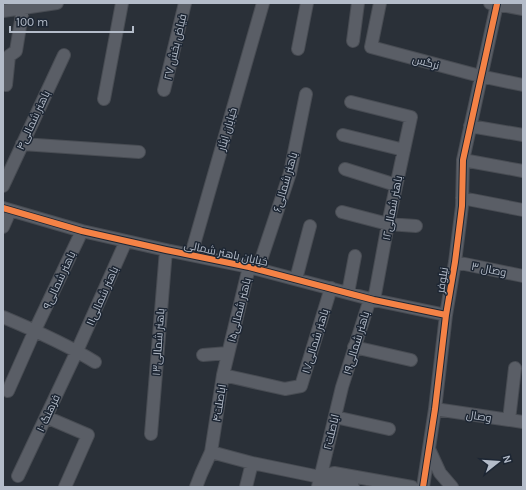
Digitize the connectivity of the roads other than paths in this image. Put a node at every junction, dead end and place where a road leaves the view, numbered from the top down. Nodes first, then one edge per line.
1 (57, 3) edge
2 (122, 3) edge
3 (185, 3) edge
4 (262, 3) edge
5 (307, 3) edge
6 (358, 3) edge
7 (380, 3) edge
8 (493, 4) edge
9 (23, 8) junction
10 (523, 9) edge
11 (3, 11) edge
12 (353, 41) dead end
13 (298, 49) dead end
14 (64, 54) dead end
15 (480, 76) junction
16 (6, 85) dead end
17 (523, 85) edge
18 (164, 90) dead end
19 (306, 94) dead end
20 (104, 99) dead end
21 (351, 102) dead end
22 (470, 126) junction
23 (343, 135) dead end
24 (523, 135) edge
25 (22, 144) junction
26 (404, 150) junction
27 (139, 152) dead end
28 (463, 160) junction
29 (345, 170) dead end
30 (523, 171) edge
31 (396, 185) junction
32 (3, 186) edge
33 (462, 198) junction
34 (6, 209) edge
35 (523, 210) edge
36 (342, 212) dead end
37 (388, 224) junction
38 (310, 226) dead end
39 (416, 226) dead end
40 (3, 228) edge
41 (82, 231) junction
42 (126, 241) junction
43 (166, 250) junction
44 (191, 255) junction
45 (355, 256) dead end
46 (455, 262) junction
47 (254, 268) junction
48 (523, 276) edge
49 (296, 279) junction
50 (331, 288) junction
51 (348, 293) junction
52 (372, 299) junction
53 (446, 315) junction
54 (3, 317) edge
55 (35, 330) junction
56 (354, 347) junction
57 (77, 351) junction
58 (228, 353) junction
59 (203, 355) dead end
60 (411, 360) dead end
61 (95, 362) dead end
62 (515, 368) dead end
63 (223, 375) junction
64 (342, 387) joint
65 (8, 392) dead end
66 (435, 408) junction
67 (46, 417) junction
68 (335, 417) junction
69 (509, 420) junction
70 (523, 422) edge
71 (389, 429) dead end
72 (151, 434) dead end
73 (429, 450) junction
74 (211, 452) junction
75 (252, 463) junction
76 (18, 476) dead end
77 (319, 482) edge
78 (65, 487) edge
79 (196, 487) edge
80 (246, 487) edge
81 (353, 487) edge
82 (412, 487) edge
83 (423, 487) edge
84 (452, 487) edge

1 - 9 street
2 - 20 street
3 - 18 street, فیاض بخش ۲۷
4 - 44 street, خیابان ایثار
5 - 13 street
6 - 12 street
7 - 15 street, نرگس
8 - 10 street
8 - 15 street, نیلوفر
9 - 11 street
9 - 16 street
14 - 25 street, باهنر شمالی۴
15 - 17 street, نرگس
15 - 22 street, نیلوفر
19 - 47 street, باهنر شمالی۶
21 - 26 street, باهنر شمالی۱۲
22 - 24 street
22 - 28 street, نیلوفر
23 - 26 street
25 - 27 street
25 - 32 street, باهنر شمالی۴
26 - 31 street, باهنر شمالی۱۲
28 - 30 street
28 - 33 street, نیلوفر
29 - 31 street
31 - 37 street, باهنر شمالی۱۲
33 - 35 street
33 - 46 street, نیلوفر
34 - 40 street
34 - 41 street, خیابان باهنر شمالی
36 - 37 street
37 - 39 street
37 - 52 street, باهنر شمالی۱۲
38 - 49 street
41 - 42 street, خیابان باهنر شمالی
41 - 55 street, باهنر شمالی۹
42 - 43 street, خیابان باهنر شمالی
42 - 57 street, باهنر شمالی۱۱
43 - 44 street, خیابان باهنر شمالی
43 - 72 street, باهنر شمالی۱۳
44 - 47 street, خیابان باهنر شمالی
45 - 51 street
46 - 48 street, وصال ۳
46 - 53 street, نیلوفر
47 - 49 street, خیابان باهنر شمالی
47 - 58 street, باهنر شمالی۱۵
49 - 50 street, خیابان باهنر شمالی
50 - 51 street, خیابان باهنر شمالی
50 - 63 street, باهنر شمالی۱۷
51 - 52 street, خیابان باهنر شمالی
52 - 53 street, خیابان باهنر شمالی
52 - 56 street, باهنر شمالی۱۹
53 - 66 street, نیلوفر
54 - 55 street
55 - 57 street
55 - 65 street, باهنر شمالی۹
56 - 60 street
56 - 64 street, باهنر شمالی۱۹
57 - 61 street
57 - 67 street, فرهنگ ۱۰
58 - 59 street
58 - 63 street, اباصلت۴
62 - 69 street
63 - 74 street, اباصلت۴
64 - 68 street, اباصلت۲
66 - 69 street, وصال
66 - 73 street, نیلوفر
67 - 76 street, فرهنگ ۱۰
67 - 78 street
68 - 71 street
68 - 77 street, اباصلت۲
69 - 70 street, وصال
73 - 83 street, نیلوفر
73 - 84 street
74 - 75 street
74 - 79 street, اباصلت۴
75 - 77 street
75 - 80 street
77 - 81 street
77 - 82 street

